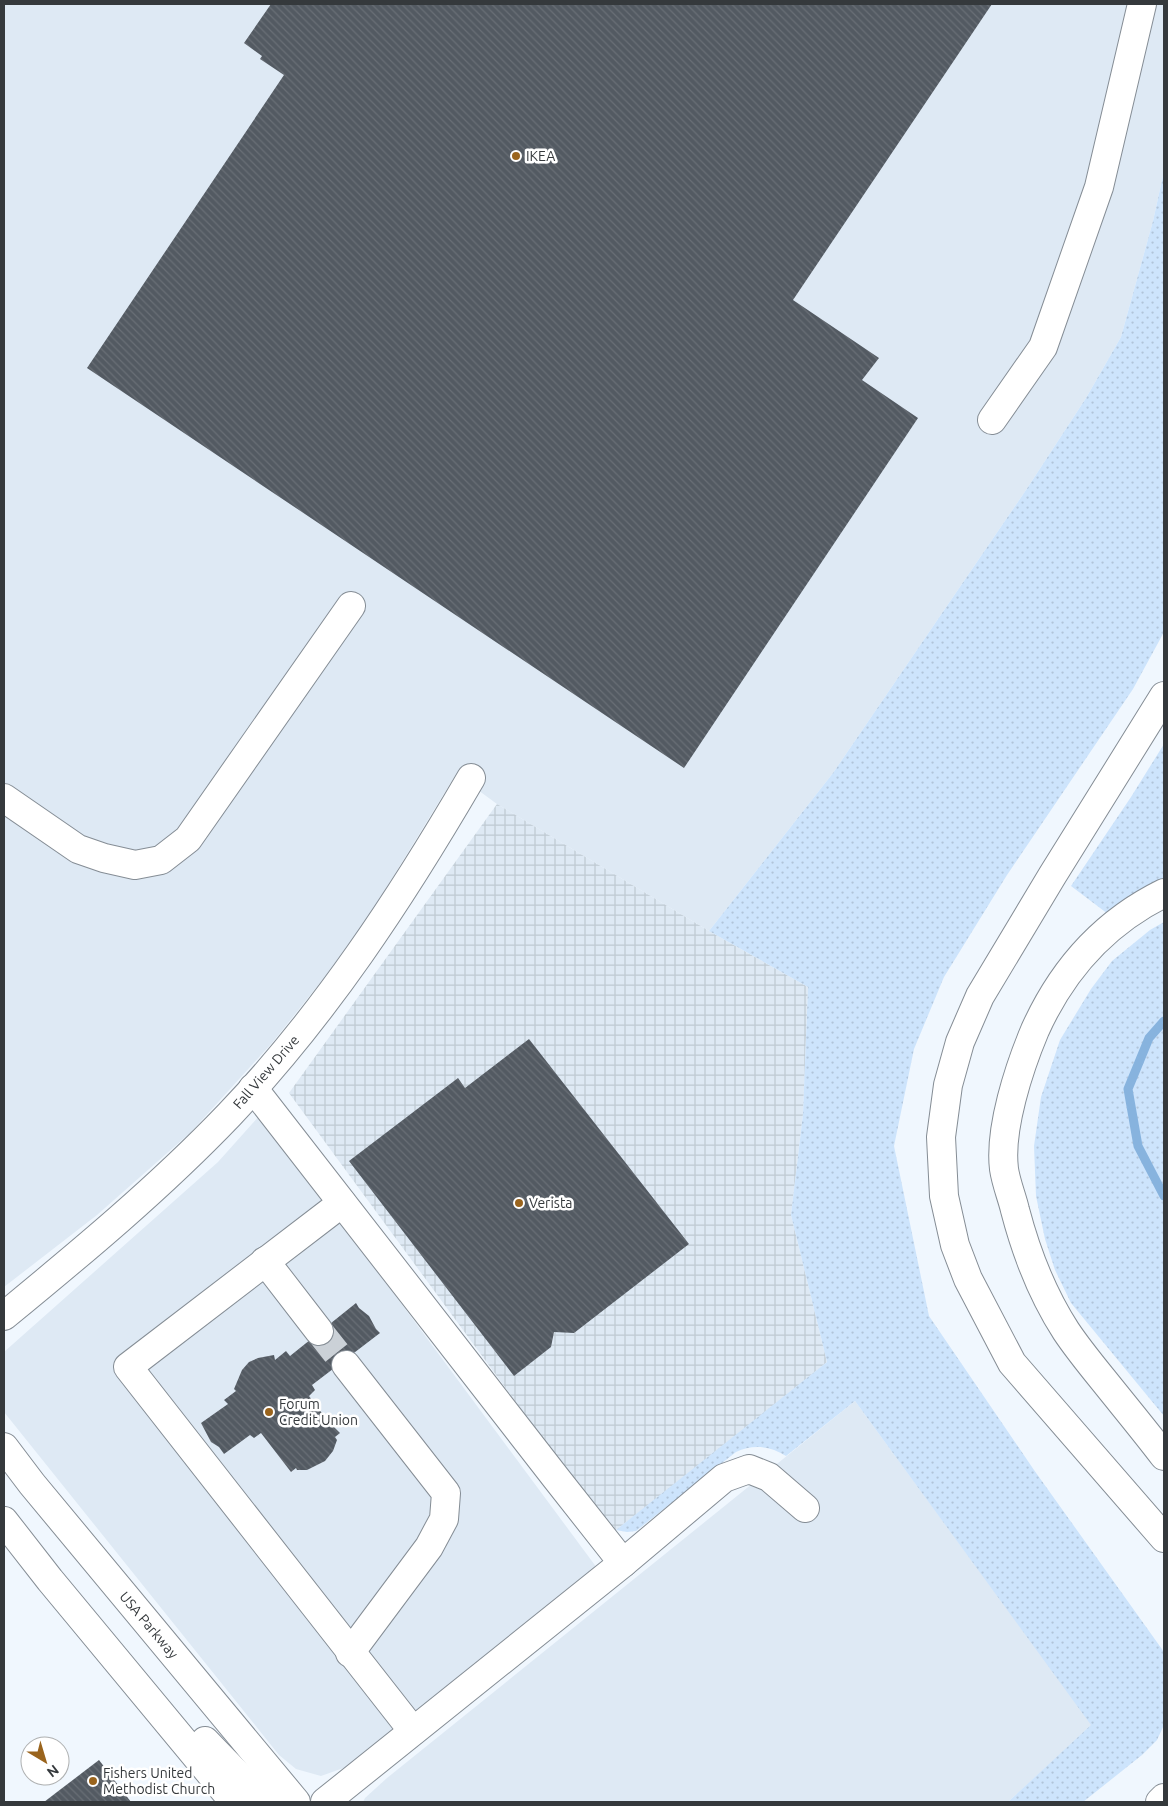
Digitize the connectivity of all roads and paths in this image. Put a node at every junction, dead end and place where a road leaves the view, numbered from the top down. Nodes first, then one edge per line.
1 (1142, 4) edge
2 (992, 420) dead end
3 (351, 606) dead end
4 (1164, 696) edge
5 (471, 778) dead end
6 (4, 798) edge
7 (1164, 893) edge
8 (253, 1088) junction
9 (342, 1203) junction
10 (265, 1261) junction
11 (4, 1316) edge
12 (319, 1331) tunnel mouth
13 (346, 1365) tunnel mouth
14 (4, 1447) edge
15 (1164, 1456) edge
16 (805, 1508) dead end
17 (4, 1521) edge
18 (1164, 1538) edge
19 (623, 1563) junction
20 (350, 1653) junction
21 (122, 1667) junction
22 (413, 1731) junction
23 (1164, 1798) edge
24 (234, 1802) edge
25 (264, 1802) edge
26 (296, 1802) edge
27 (325, 1802) edge
28 (1160, 1802) edge

1 - 2 main road
3 - 6 main road
4 - 18 main road
5 - 8 main road, Fall View Drive
7 - 15 main road
8 - 9 main road
8 - 11 main road, Fall View Drive
9 - 10 main road
9 - 19 main road
10 - 12 main road
10 - 20 main road
13 - 20 main road
14 - 26 main road, USA Parkway
16 - 19 main road
17 - 21 main road
19 - 22 main road
20 - 22 main road
21 - 24 main road
21 - 25 main road
22 - 27 main road
23 - 28 main road

